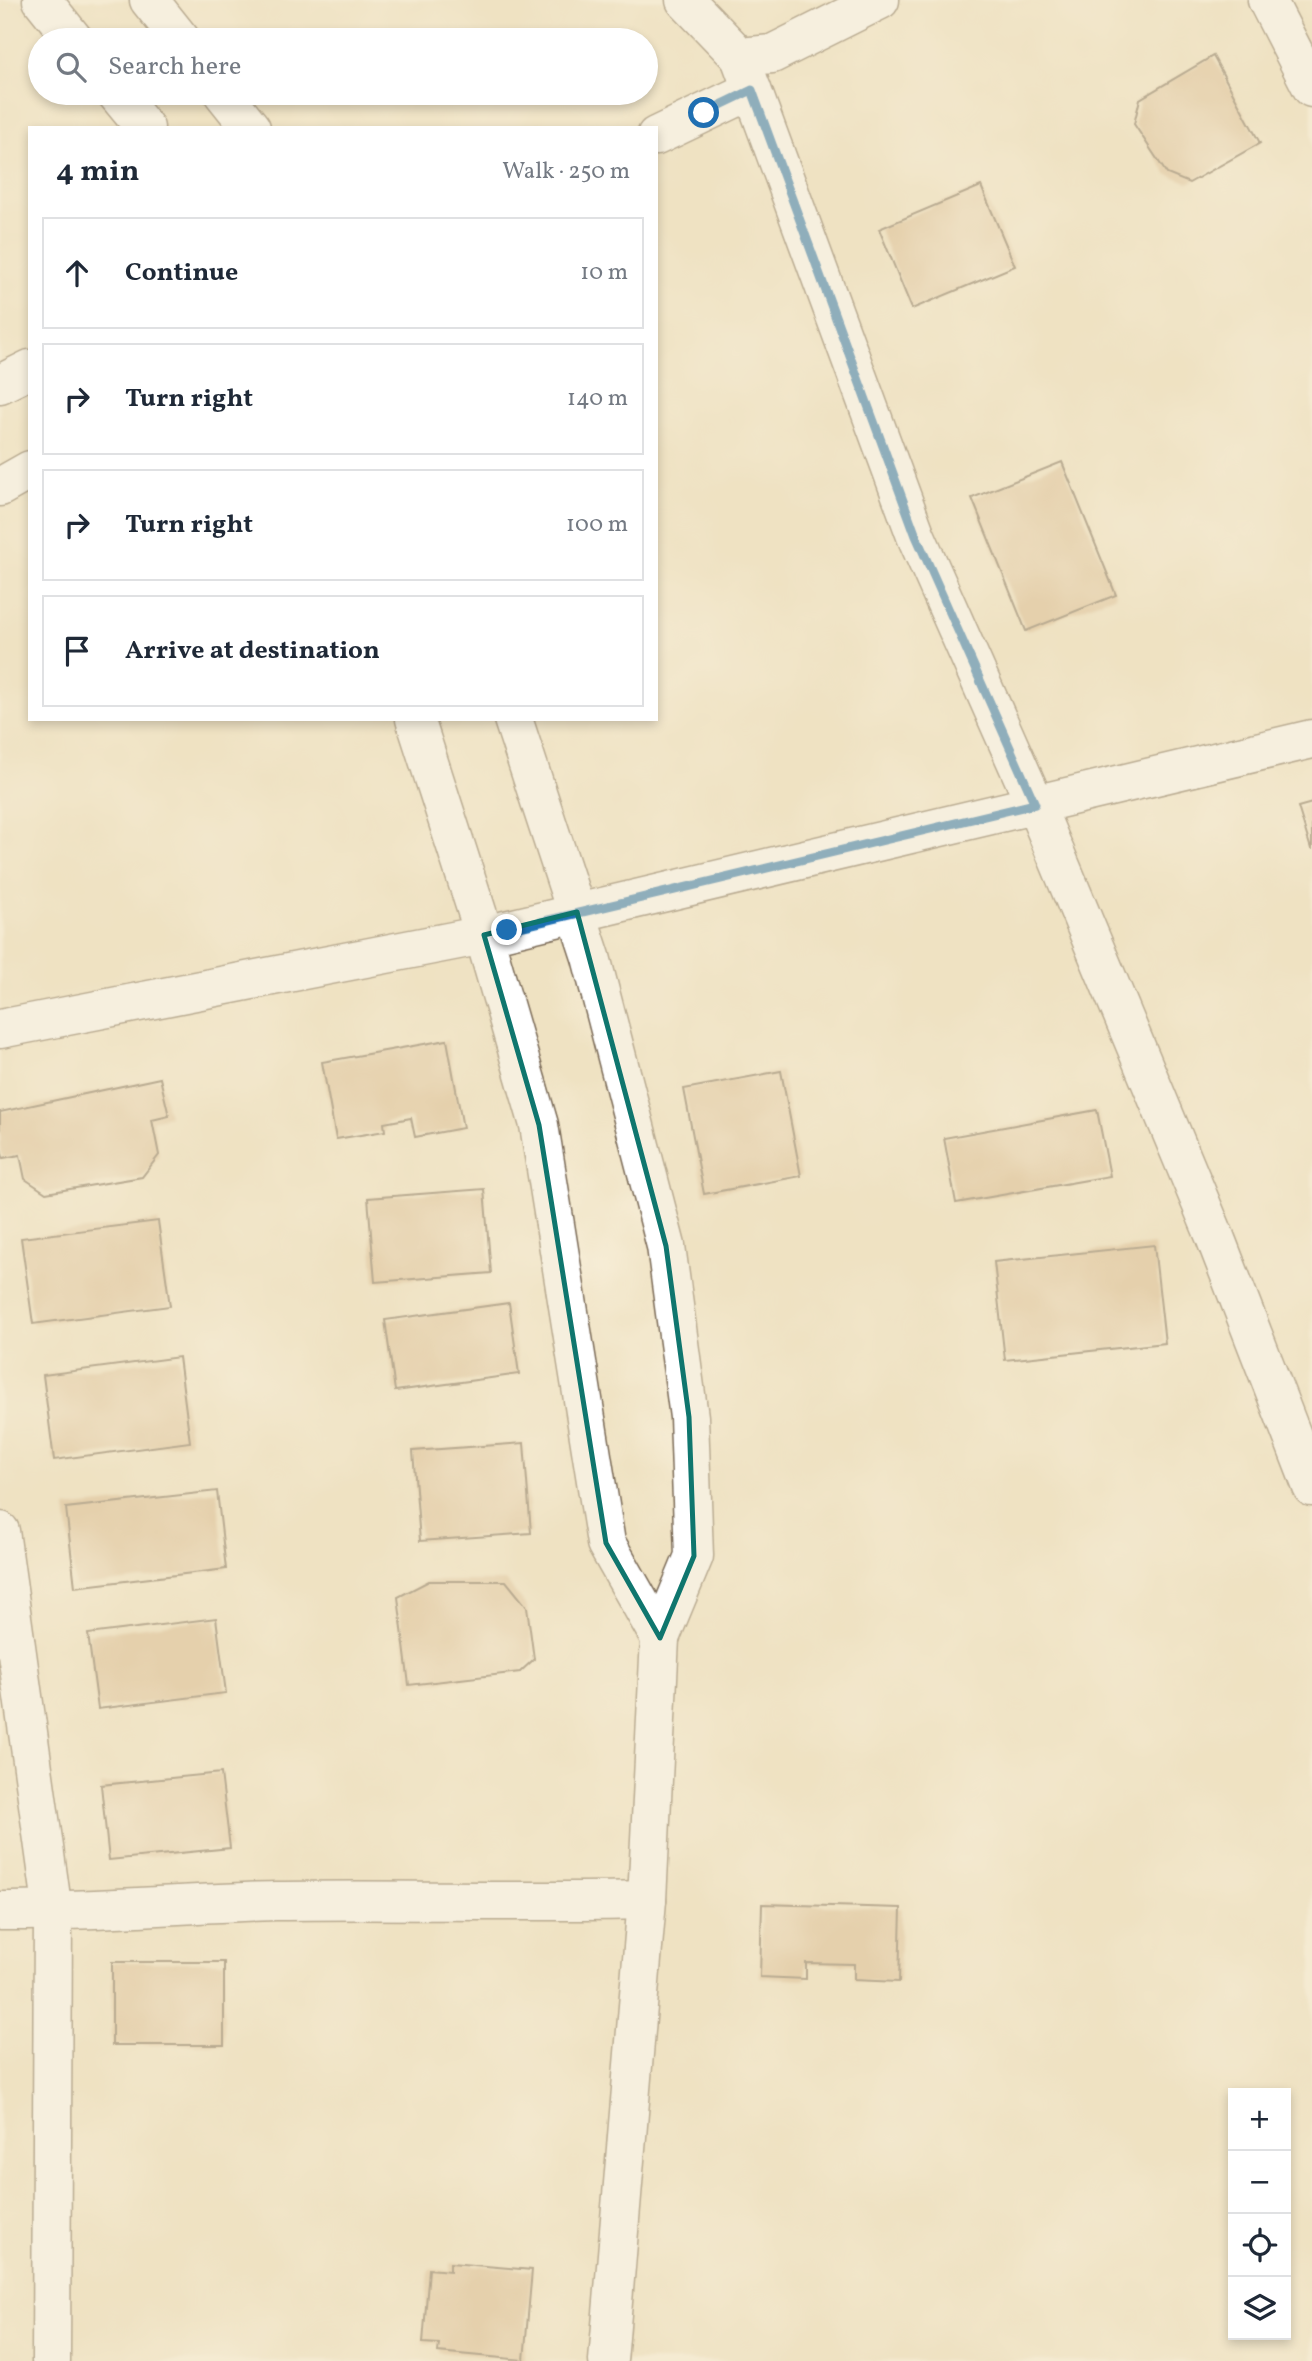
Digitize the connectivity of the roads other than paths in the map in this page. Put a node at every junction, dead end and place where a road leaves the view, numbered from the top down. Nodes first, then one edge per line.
1 (42, 0) edge
2 (149, 0) edge
3 (685, 0) edge
4 (880, 0) edge
5 (1267, 0) edge
6 (64, 28) edge
7 (171, 28) edge
8 (746, 73) junction
9 (1312, 88) edge
10 (126, 105) edge
11 (233, 105) edge
12 (143, 126) edge
13 (249, 126) edge
14 (658, 135) edge
15 (28, 370) edge
16 (0, 384) edge
17 (28, 471) edge
18 (0, 487) edge
19 (416, 721) edge
20 (514, 721) edge
21 (1312, 739) edge
22 (1035, 804) junction
23 (576, 912) junction
24 (484, 935) junction
25 (0, 1029) edge
26 (1312, 1487) edge
27 (0, 1531) edge
28 (660, 1638) junction
29 (647, 1900) junction
30 (0, 1911) edge
31 (53, 1912) junction
32 (51, 2361) edge
33 (608, 2361) edge

1 - 6 street
2 - 7 street
3 - 8 street
4 - 8 street
5 - 9 street
8 - 14 street
8 - 22 street
10 - 12 street
11 - 13 street
15 - 16 street
17 - 18 street
19 - 24 street
20 - 23 street
21 - 22 street
22 - 23 street
22 - 26 street
23 - 24 street
23 - 28 street
24 - 25 street
24 - 28 street
27 - 31 street
28 - 29 street
29 - 31 street
29 - 33 street
30 - 31 street
31 - 32 street

